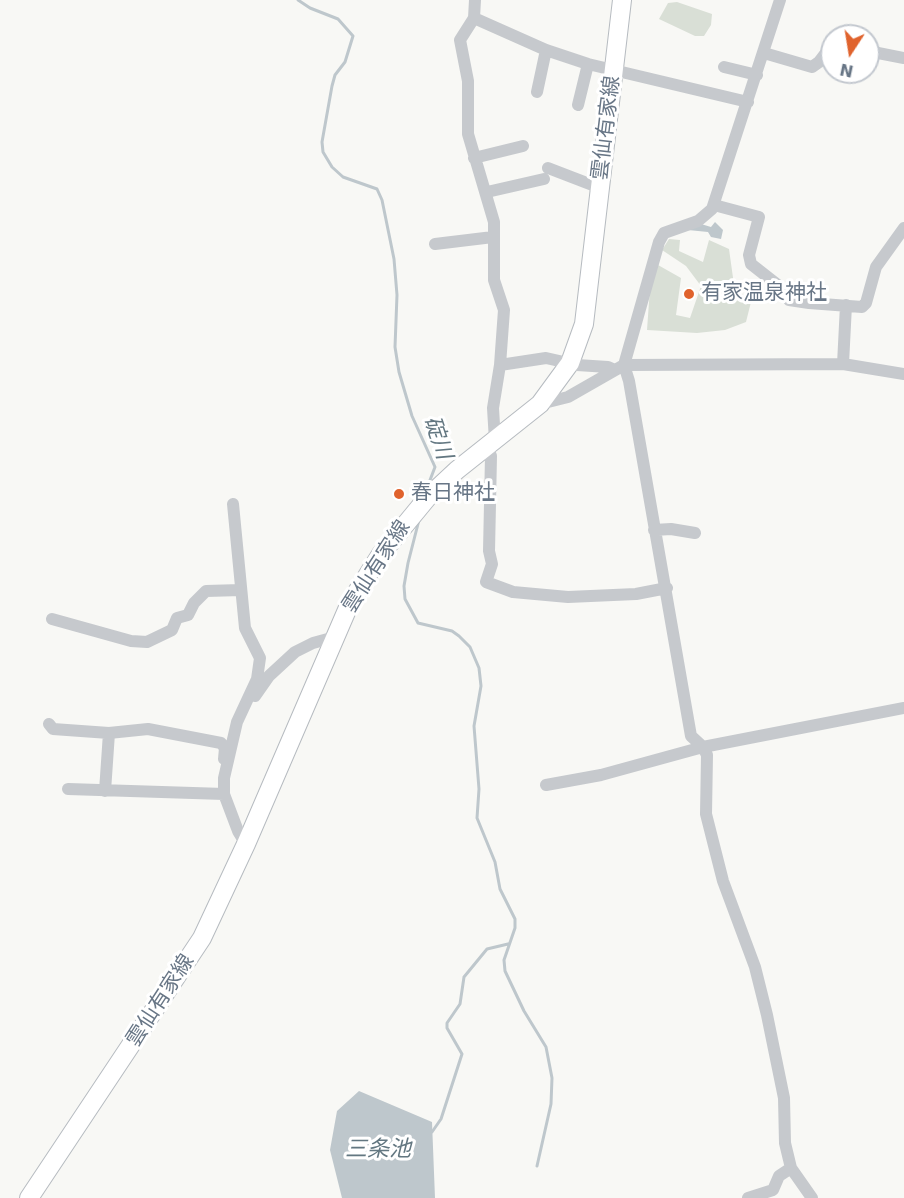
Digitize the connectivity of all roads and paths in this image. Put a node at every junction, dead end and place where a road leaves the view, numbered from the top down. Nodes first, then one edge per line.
1 (475, 0) edge
2 (622, 0) edge
3 (780, 0) edge
4 (474, 18) junction
5 (546, 50) junction
6 (764, 53) junction
7 (880, 53) edge
8 (904, 58) edge
9 (820, 61) edge
10 (588, 64) junction
11 (724, 67) dead end
12 (614, 70) junction
13 (757, 75) junction
14 (537, 92) dead end
15 (748, 102) junction
16 (578, 105) dead end
17 (523, 146) dead end
18 (474, 158) junction
19 (600, 188) junction
20 (487, 192) junction
21 (714, 205) junction
22 (904, 228) edge
23 (493, 237) junction
24 (435, 244) dead end
25 (846, 305) junction
26 (570, 363) junction
27 (843, 364) junction
28 (500, 365) junction
29 (619, 368) junction
30 (904, 374) edge
31 (540, 404) junction
32 (491, 443) junction
33 (233, 504) dead end
34 (654, 530) junction
35 (695, 533) dead end
36 (667, 588) junction
37 (241, 590) junction
38 (52, 619) dead end
39 (335, 637) junction
40 (904, 708) edge
41 (237, 722) junction
42 (49, 724) dead end
43 (109, 733) junction
44 (703, 747) junction
45 (227, 765) junction
46 (546, 785) dead end
47 (68, 789) dead end
48 (105, 791) junction
49 (224, 794) junction
50 (246, 844) junction
51 (791, 1168) junction
52 (29, 1198) edge
53 (748, 1198) edge
54 (812, 1198) edge

1 - 4 street
2 - 12 main road, 雲仙有家線
3 - 6 street
4 - 5 street
4 - 18 street
5 - 10 street
5 - 14 street
6 - 9 street
6 - 13 street
7 - 8 street
10 - 12 street
10 - 16 street
11 - 13 street
12 - 15 street
12 - 19 main road, 雲仙有家線
13 - 15 street
15 - 21 street
17 - 18 street
18 - 20 street
19 - 20 street
19 - 26 main road, 雲仙有家線
20 - 23 street
21 - 25 street
21 - 29 street
22 - 25 street
23 - 24 street
23 - 28 street
25 - 27 street
26 - 28 street
26 - 29 street
26 - 31 main road, 雲仙有家線
27 - 29 street
27 - 30 street
28 - 32 street
29 - 31 street
29 - 34 street
31 - 32 main road, 雲仙有家線
32 - 36 street
32 - 39 main road, 雲仙有家線
33 - 37 street
34 - 35 street
34 - 36 street
36 - 44 street
37 - 38 street
37 - 41 street
39 - 41 street
39 - 50 main road, 雲仙有家線
40 - 44 street
41 - 45 street
42 - 43 street
43 - 45 street
43 - 48 street
44 - 46 street
44 - 51 street
45 - 49 street
47 - 48 street
48 - 49 street
49 - 50 street
50 - 52 main road, 雲仙有家線
51 - 53 street
51 - 54 street

